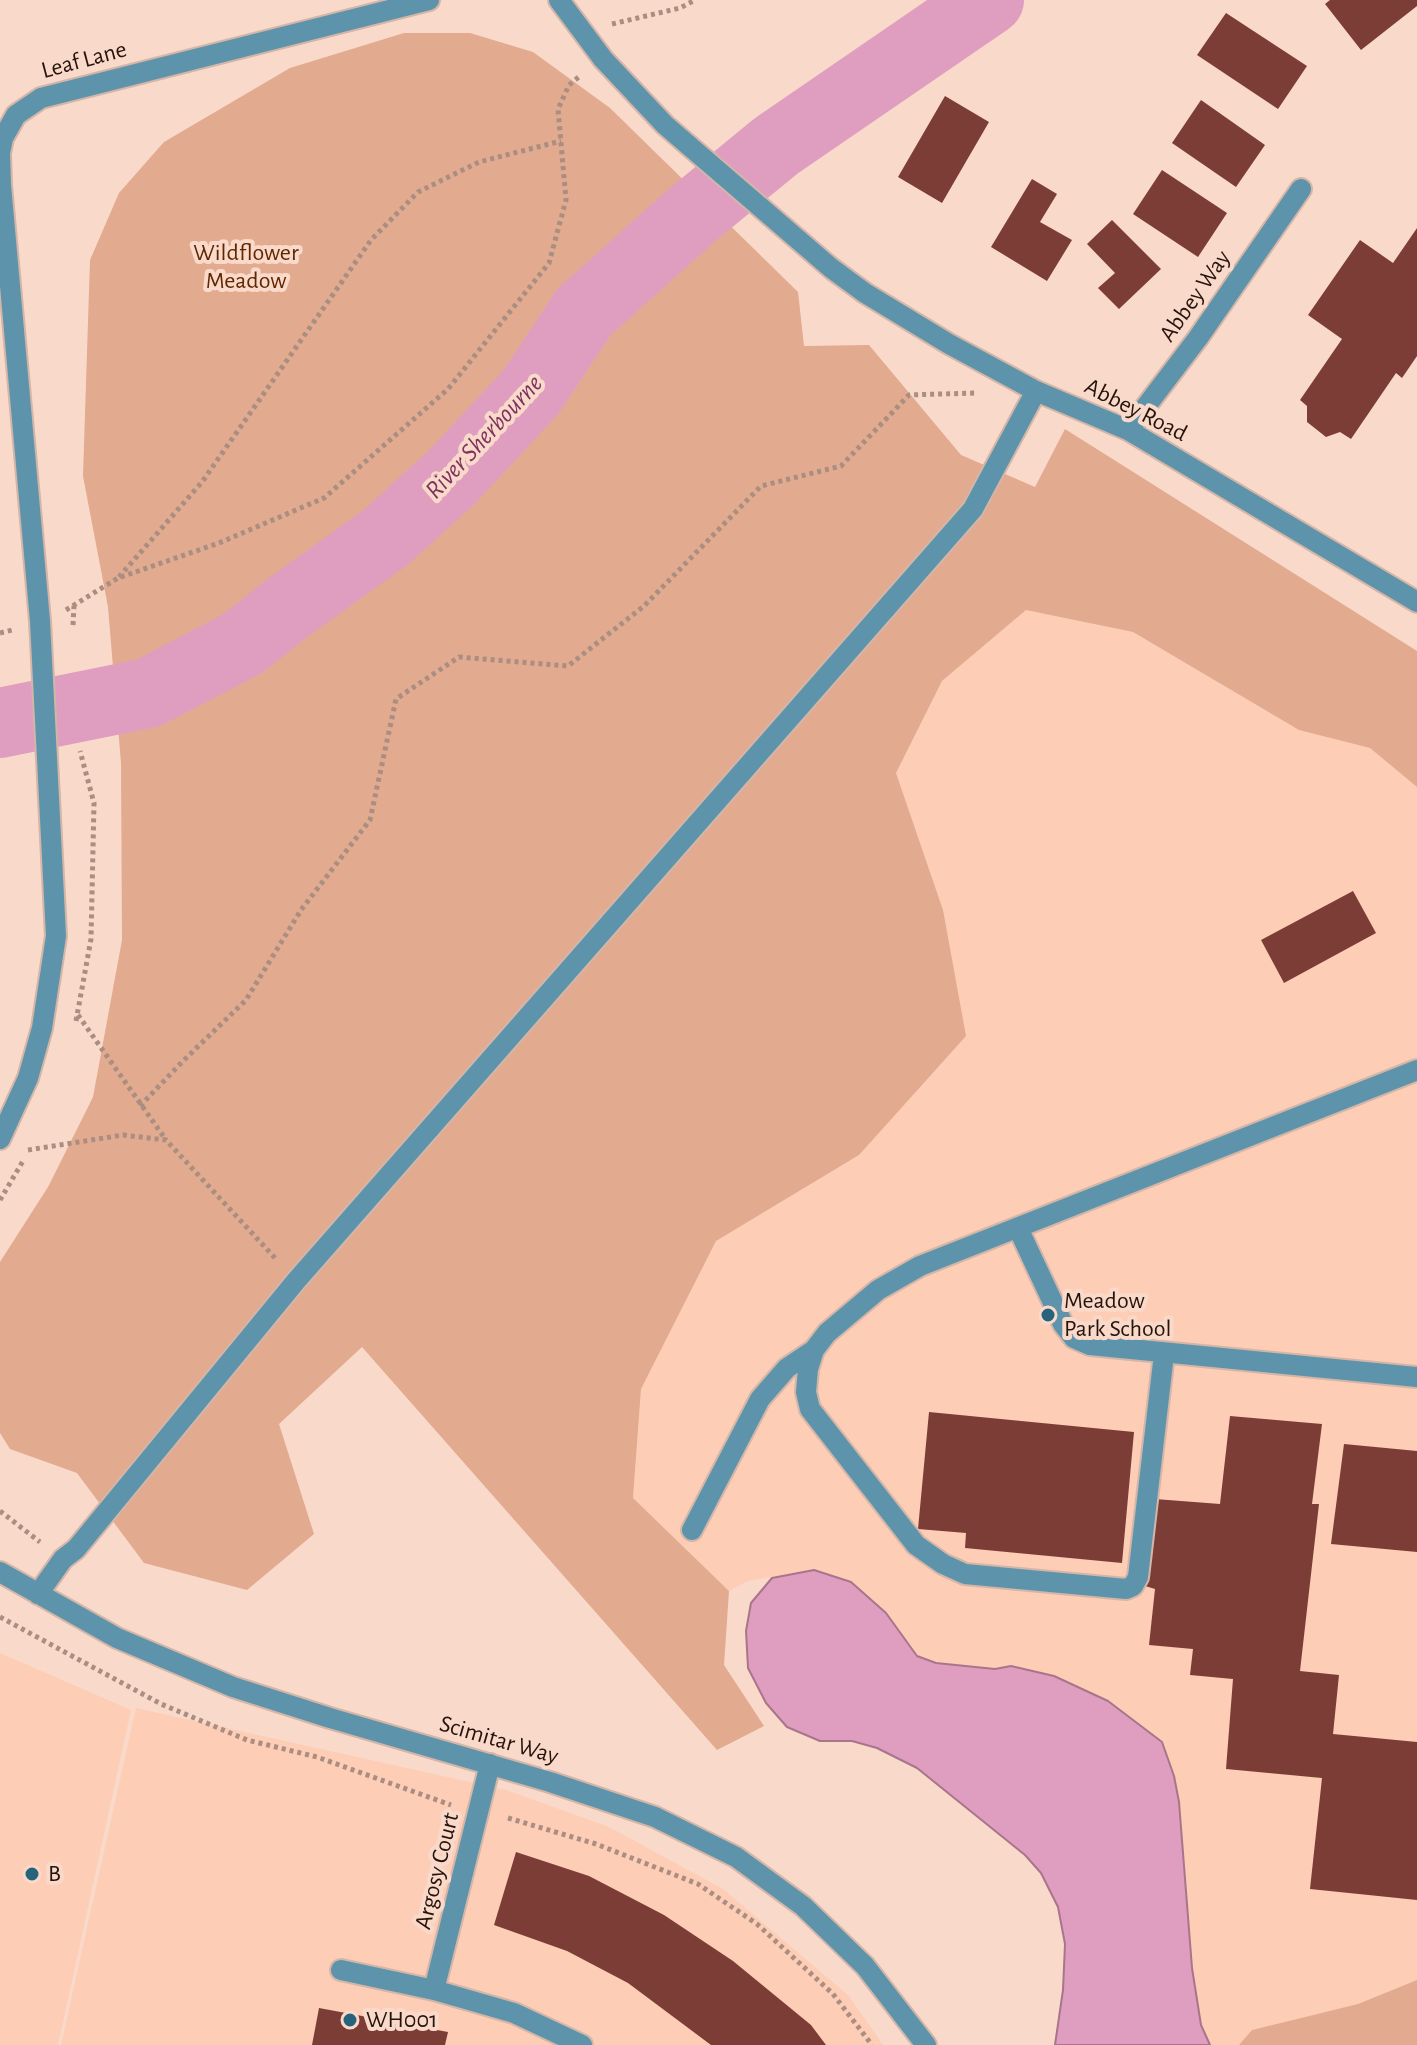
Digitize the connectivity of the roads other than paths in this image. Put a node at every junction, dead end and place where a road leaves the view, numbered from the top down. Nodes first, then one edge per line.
1 (429, 0) edge
2 (559, 0) edge
3 (1301, 189) dead end
4 (1036, 391) junction
5 (1128, 430) junction
6 (1417, 602) edge
7 (1417, 1070) edge
8 (0, 1139) edge
9 (1018, 1228) junction
10 (814, 1350) junction
11 (1164, 1354) junction
12 (1417, 1377) edge
13 (692, 1530) dead end
14 (0, 1572) edge
15 (38, 1594) junction
16 (490, 1764) junction
17 (341, 1970) dead end
18 (434, 1990) junction
19 (582, 2045) edge
20 (926, 2045) edge

1 - 8 street, Leaf Lane
2 - 4 street, Abbey Road
3 - 5 street, Abbey Way
4 - 5 street, Abbey Road
4 - 15 street
5 - 6 street, Abbey Road
7 - 9 street
9 - 10 street
9 - 11 street
10 - 11 street
10 - 13 street
11 - 12 street
14 - 15 street, Scimitar Way
15 - 16 street, Scimitar Way
16 - 18 street, Argosy Court
16 - 20 street, Scimitar Way
17 - 18 street
18 - 19 street

